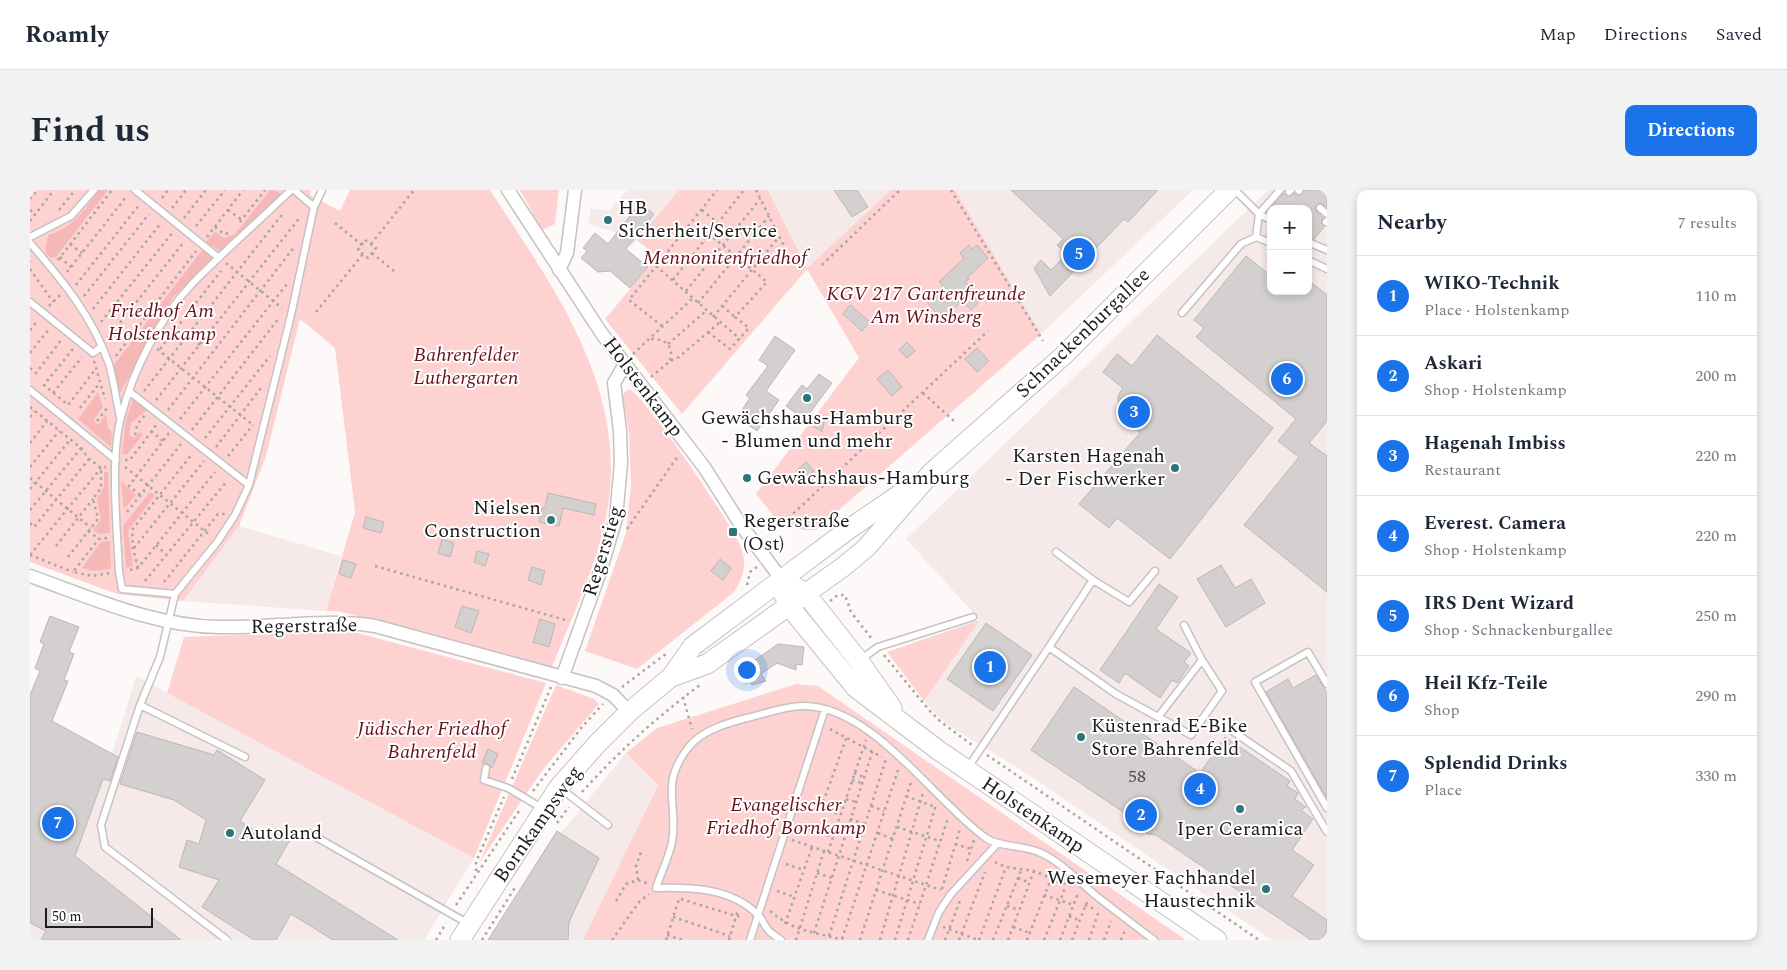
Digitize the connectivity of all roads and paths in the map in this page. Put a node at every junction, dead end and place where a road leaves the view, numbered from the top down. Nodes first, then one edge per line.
1 (37, 190) edge
2 (54, 190) edge
3 (75, 190) edge
4 (94, 190) edge
5 (112, 190) edge
6 (133, 190) edge
7 (186, 190) edge
8 (206, 190) edge
9 (225, 190) edge
10 (243, 190) edge
11 (265, 190) edge
12 (292, 190) edge
13 (322, 190) edge
14 (414, 190) edge
15 (508, 190) edge
16 (575, 190) edge
17 (717, 190) edge
18 (744, 190) edge
19 (756, 190) edge
20 (900, 190) edge
21 (951, 190) edge
22 (1229, 190) edge
23 (1235, 190) edge
24 (1280, 190) edge
25 (144, 198) junction
26 (30, 199) edge
27 (760, 199) junction
28 (155, 206) junction
29 (312, 206) junction
30 (30, 210) edge
31 (228, 210) junction
32 (702, 210) junction
33 (35, 214) junction
34 (1259, 214) junction
35 (166, 216) junction
36 (769, 216) junction
37 (1267, 217) edge
38 (242, 220) junction
39 (30, 221) edge
40 (335, 223) dead end
41 (718, 223) junction
42 (178, 225) junction
43 (237, 226) dead end
44 (310, 226) junction
45 (51, 227) junction
46 (215, 227) junction
47 (269, 231) dead end
48 (232, 232) dead end
49 (190, 234) junction
50 (710, 234) junction
51 (30, 237) edge
52 (779, 237) junction
53 (1256, 237) junction
54 (1267, 241) edge
55 (1312, 242) edge
56 (30, 243) edge
57 (70, 244) junction
58 (202, 244) junction
59 (370, 244) junction
60 (362, 245) junction
61 (723, 246) junction
62 (1327, 250) edge
63 (82, 253) junction
64 (372, 253) junction
65 (363, 254) junction
66 (736, 256) junction
67 (60, 257) junction
68 (219, 258) junction
69 (790, 258) dead end
70 (1312, 262) edge
71 (227, 264) junction
72 (822, 265) dead end
73 (656, 266) junction
74 (71, 267) junction
75 (52, 268) junction
76 (30, 269) edge
77 (1327, 269) edge
78 (559, 270) junction
79 (752, 270) junction
80 (394, 271) dead end
81 (237, 272) junction
82 (34, 274) junction
83 (30, 279) edge
84 (61, 279) junction
85 (673, 280) junction
86 (249, 282) junction
87 (69, 290) junction
88 (260, 291) junction
89 (686, 291) junction
90 (694, 298) junction
91 (273, 301) junction
92 (30, 302) edge
93 (53, 302) junction
94 (79, 303) junction
95 (698, 303) junction
96 (194, 306) junction
97 (722, 306) junction
98 (706, 311) junction
99 (44, 312) junction
100 (316, 312) dead end
101 (1182, 313) dead end
102 (204, 314) junction
103 (87, 316) junction
104 (713, 317) junction
105 (736, 317) junction
106 (54, 322) junction
107 (719, 322) junction
108 (662, 326) junction
109 (94, 331) junction
110 (988, 331) dead end
111 (68, 332) junction
112 (708, 332) junction
113 (188, 335) junction
114 (740, 338) junction
115 (651, 339) junction
116 (79, 341) junction
117 (1043, 341) dead end
118 (668, 344) junction
119 (151, 345) junction
120 (200, 345) junction
121 (102, 347) junction
122 (159, 351) junction
123 (93, 352) junction
124 (30, 353) edge
125 (169, 359) junction
126 (628, 360) junction
127 (670, 361) junction
128 (109, 365) junction
129 (30, 368) edge
130 (181, 368) junction
131 (95, 370) junction
132 (193, 378) junction
133 (648, 379) dead end
134 (99, 384) junction
135 (205, 387) junction
136 (262, 387) dead end
137 (30, 390) edge
138 (130, 392) junction
139 (53, 393) junction
140 (923, 393) junction
141 (217, 397) junction
142 (138, 398) junction
143 (108, 407) junction
144 (30, 408) edge
145 (80, 408) dead end
146 (150, 408) junction
147 (241, 415) junction
148 (162, 417) junction
149 (120, 418) junction
150 (47, 421) junction
151 (97, 421) dead end
152 (954, 421) dead end
153 (253, 424) junction
154 (175, 426) junction
155 (120, 427) junction
156 (59, 431) junction
157 (151, 431) junction
158 (262, 432) junction
159 (135, 435) dead end
160 (187, 436) junction
161 (90, 438) junction
162 (70, 440) junction
163 (163, 441) junction
164 (30, 442) edge
165 (686, 444) junction
166 (81, 448) junction
167 (210, 454) junction
168 (89, 459) junction
169 (116, 460) junction
170 (130, 460) dead end
171 (222, 463) junction
172 (30, 467) edge
173 (100, 468) junction
174 (234, 472) junction
175 (932, 472) junction
176 (136, 476) junction
177 (30, 478) edge
178 (35, 482) junction
179 (148, 485) junction
180 (249, 485) junction
181 (30, 489) edge
182 (46, 491) junction
183 (140, 495) junction
184 (93, 499) junction
185 (56, 500) junction
186 (170, 503) junction
187 (67, 509) junction
188 (30, 510) edge
189 (182, 513) junction
190 (218, 514) dead end
191 (78, 518) junction
192 (193, 522) junction
193 (30, 523) edge
194 (118, 524) junction
195 (779, 527) dead end
196 (90, 530) junction
197 (132, 530) dead end
198 (204, 531) junction
199 (610, 540) junction
200 (218, 541) junction
201 (156, 545) junction
202 (56, 546) dead end
203 (133, 549) junction
204 (1056, 552) dead end
205 (166, 554) junction
206 (30, 555) edge
207 (68, 557) dead end
208 (375, 566) dead end
209 (1155, 571) dead end
210 (73, 572) junction
211 (119, 572) junction
212 (31, 579) edge
213 (782, 580) junction
214 (1093, 580) junction
215 (137, 590) junction
216 (156, 591) junction
217 (175, 594) junction
218 (806, 594) junction
219 (845, 594) dead end
220 (789, 606) junction
221 (973, 616) dead end
222 (169, 623) junction
223 (580, 624) junction
224 (1184, 625) dead end
225 (878, 647) junction
226 (1049, 647) junction
227 (1202, 660) junction
228 (859, 661) junction
229 (671, 677) junction
230 (562, 678) junction
231 (705, 681) dead end
232 (1327, 684) edge
233 (683, 698) junction
234 (603, 704) dead end
235 (140, 705) junction
236 (825, 709) junction
237 (629, 712) junction
238 (822, 716) junction
239 (1158, 717) junction
240 (901, 721) junction
241 (1228, 728) dead end
242 (868, 733) junction
243 (847, 736) junction
244 (696, 737) junction
245 (864, 745) junction
246 (873, 750) junction
247 (979, 750) junction
248 (245, 757) dead end
249 (886, 759) junction
250 (486, 768) dead end
251 (898, 769) junction
252 (915, 769) junction
253 (966, 770) junction
254 (854, 773) junction
255 (905, 774) dead end
256 (864, 777) junction
257 (852, 780) junction
258 (911, 780) junction
259 (926, 781) junction
260 (862, 783) junction
261 (559, 787) junction
262 (508, 788) junction
263 (798, 792) junction
264 (939, 794) junction
265 (906, 796) junction
266 (527, 799) junction
267 (575, 799) junction
268 (846, 799) junction
269 (856, 802) junction
270 (921, 802) junction
271 (870, 806) junction
272 (935, 807) junction
273 (952, 807) junction
274 (821, 808) junction
275 (1327, 808) edge
276 (543, 809) junction
277 (884, 811) junction
278 (840, 815) junction
279 (850, 819) junction
280 (964, 819) junction
281 (788, 822) junction
282 (865, 824) junction
283 (608, 825) dead end
284 (896, 826) junction
285 (553, 828) dead end
286 (977, 831) junction
287 (912, 832) junction
288 (1327, 832) edge
289 (309, 833) dead end
290 (877, 833) junction
291 (926, 836) junction
292 (784, 837) junction
293 (833, 837) junction
294 (892, 839) junction
295 (940, 841) junction
296 (998, 843) junction
297 (955, 844) junction
298 (812, 847) junction
299 (971, 849) junction
300 (826, 851) junction
301 (642, 852) dead end
302 (838, 856) junction
303 (988, 857) junction
304 (853, 860) junction
305 (786, 864) dead end
306 (867, 865) junction
307 (1006, 867) junction
308 (1022, 868) junction
309 (804, 870) junction
310 (882, 870) junction
311 (1034, 871) junction
312 (969, 873) junction
313 (1072, 873) junction
314 (817, 874) junction
315 (899, 876) junction
316 (832, 878) junction
317 (1018, 878) junction
318 (1051, 879) junction
319 (638, 880) junction
320 (913, 881) junction
321 (1030, 883) junction
322 (518, 884) dead end
323 (926, 885) junction
324 (1067, 885) junction
325 (956, 886) junction
326 (656, 888) junction
327 (683, 888) junction
328 (876, 890) junction
329 (941, 890) junction
330 (777, 891) dead end
331 (1079, 891) junction
332 (1090, 893) junction
333 (951, 894) junction
334 (1044, 895) junction
335 (893, 896) junction
336 (795, 898) junction
337 (679, 899) junction
338 (907, 900) junction
339 (1103, 900) junction
340 (616, 901) dead end
341 (1061, 901) junction
342 (740, 903) junction
343 (920, 904) junction
344 (1074, 905) junction
345 (1085, 905) junction
346 (1007, 906) junction
347 (1019, 910) junction
348 (1114, 910) junction
349 (770, 911) dead end
350 (1099, 911) junction
351 (758, 914) junction
352 (736, 916) junction
353 (1069, 916) junction
354 (673, 917) junction
355 (1080, 920) junction
356 (786, 924) junction
357 (934, 924) junction
358 (1013, 928) junction
359 (799, 930) junction
360 (949, 930) junction
361 (465, 932) edge
362 (1030, 933) junction
363 (814, 934) junction
364 (962, 934) junction
365 (668, 935) junction
366 (821, 935) junction
367 (730, 936) junction
368 (829, 936) junction
369 (227, 940) edge
370 (482, 940) edge
371 (612, 940) edge
372 (666, 940) edge
373 (682, 940) edge
374 (729, 940) edge
375 (750, 940) edge
376 (781, 940) edge
377 (796, 940) edge
378 (820, 940) edge
379 (843, 940) edge
380 (860, 940) edge
381 (880, 940) edge
382 (895, 940) edge
383 (908, 940) edge
384 (928, 940) edge
385 (945, 940) edge
386 (959, 940) edge
387 (978, 940) edge
388 (994, 940) edge
389 (1008, 940) edge
390 (1027, 940) edge
391 (1044, 940) edge
392 (1060, 940) edge
393 (1072, 940) edge
394 (1089, 940) edge
395 (1104, 940) edge
396 (1154, 940) edge
397 (1217, 940) edge
398 (1259, 940) edge

1 - 26 path
2 - 33 path
3 - 45 path
4 - 45 lane
5 - 57 path
6 - 25 lane
6 - 63 path
7 - 35 path
8 - 42 path
9 - 49 path
10 - 31 path
11 - 38 path
12 - 29 lane
12 - 68 lane
13 - 29 lane
14 - 59 path
15 - 78 street, Holstenkamp
16 - 78 street
17 - 32 path
18 - 41 path
19 - 27 path
20 - 72 path
21 - 117 path
22 - 175 main road, Schnackenburgallee
23 - 34 lane
24 - 34 lane
25 - 28 lane
25 - 87 path
27 - 36 path
27 - 61 path
28 - 35 lane
28 - 94 path
29 - 44 lane
29 - 86 path
30 - 33 path
31 - 38 path
31 - 46 path
32 - 41 path
32 - 73 path
33 - 39 path
34 - 37 lane
34 - 53 lane
35 - 42 lane
35 - 103 path
36 - 52 path
36 - 66 path
38 - 43 path
40 - 60 path
41 - 50 path
42 - 49 lane
42 - 109 path
44 - 88 path
44 - 158 lane
45 - 51 lane
46 - 48 path
46 - 58 path
47 - 81 path
49 - 58 lane
49 - 121 path
50 - 61 path
50 - 85 path
52 - 69 path
52 - 79 path
53 - 54 lane
53 - 101 lane
55 - 62 lane
56 - 75 lane
57 - 63 path
57 - 67 path
58 - 68 lane
58 - 128 path
59 - 60 path
59 - 64 path
60 - 65 path
61 - 66 path
61 - 89 path
63 - 74 path
64 - 65 path
64 - 80 path
65 - 100 path
66 - 79 path
66 - 95 path
67 - 74 path
67 - 75 path
68 - 71 path
68 - 119 lane
70 - 77 lane
71 - 81 path
71 - 96 path
73 - 85 path
73 - 108 path
74 - 84 path
75 - 84 lane
76 - 82 path
78 - 126 street, Holstenkamp
79 - 97 path
79 - 105 path
81 - 86 path
81 - 102 path
82 - 83 path
82 - 93 path
84 - 87 lane
85 - 89 path
86 - 88 path
86 - 120 path
87 - 93 path
87 - 94 lane
88 - 91 path
88 - 132 path
89 - 90 path
90 - 95 path
90 - 108 path
91 - 135 path
91 - 141 path
92 - 99 lane
93 - 99 path
94 - 103 lane
95 - 98 path
96 - 102 path
96 - 122 path
97 - 104 path
97 - 105 path
98 - 104 path
98 - 118 path
99 - 106 lane
102 - 113 path
103 - 109 lane
104 - 107 path
105 - 114 path
106 - 111 lane
106 - 124 path
107 - 112 path
107 - 114 path
108 - 115 path
109 - 121 lane
110 - 140 path
111 - 116 lane
111 - 129 path
112 - 114 path
112 - 127 path
113 - 120 path
113 - 125 path
115 - 118 path
115 - 126 path
116 - 123 lane
116 - 139 path
118 - 127 path
119 - 122 path
119 - 138 lane
120 - 130 path
121 - 123 lane
121 - 128 lane
122 - 125 path
123 - 131 path
123 - 139 path
125 - 130 path
125 - 142 path
126 - 165 street, Holstenkamp
126 - 199 street, Regerstieg
127 - 133 path
128 - 149 lane
130 - 132 path
130 - 146 path
131 - 134 path
131 - 139 path
132 - 135 path
132 - 148 path
134 - 143 path
134 - 145 path
135 - 141 path
135 - 154 path
136 - 147 path
137 - 161 lane
138 - 142 lane
138 - 149 lane
140 - 152 path
140 - 195 path
141 - 147 path
141 - 160 path
142 - 146 lane
143 - 151 path
143 - 155 path
144 - 150 path
146 - 148 lane
146 - 159 path
147 - 153 path
147 - 167 path
148 - 154 lane
148 - 157 path
149 - 155 lane
150 - 156 path
150 - 164 path
153 - 158 path
153 - 171 path
154 - 160 lane
154 - 163 path
155 - 169 lane
156 - 162 path
156 - 172 path
157 - 163 path
157 - 170 path
158 - 180 lane
160 - 167 lane
160 - 179 path
161 - 166 path
161 - 169 lane
162 - 166 path
162 - 178 path
163 - 176 path
165 - 199 path
165 - 213 street, Holstenkamp
166 - 168 path
166 - 182 path
167 - 171 lane
167 - 186 path
168 - 173 path
168 - 185 path
169 - 176 path
169 - 194 lane
171 - 174 lane
171 - 189 path
173 - 184 path
173 - 187 path
174 - 180 lane
174 - 192 path
175 - 213 main road, Schnackenburgallee
175 - 218 main road, Schnackenburgallee
176 - 179 path
176 - 183 path
177 - 178 path
178 - 181 path
178 - 182 path
179 - 183 path
179 - 186 path
180 - 200 lane
182 - 185 path
182 - 188 path
183 - 194 path
184 - 191 path
184 - 196 path
185 - 187 path
185 - 193 path
186 - 189 path
186 - 203 path
187 - 191 path
187 - 206 path
189 - 192 path
189 - 201 path
190 - 198 path
191 - 196 path
191 - 202 path
192 - 198 path
192 - 205 path
194 - 211 lane
196 - 207 path
196 - 210 path
197 - 203 path
198 - 200 path
198 - 216 path
199 - 223 street, Regerstieg
200 - 217 lane
201 - 203 path
201 - 205 path
204 - 214 lane
205 - 215 path
206 - 210 path
208 - 223 path
209 - 214 lane
210 - 211 path
211 - 215 lane
212 - 222 street, Regerstraße
213 - 218 main road, Holstenkamp
213 - 220 main road, Holstenkamp
213 - 229 main road, Bornkampsweg
214 - 226 lane
215 - 216 lane
216 - 217 lane
217 - 222 lane
218 - 220 main road, Schnackenburgallee
218 - 228 main road, Holstenkamp
219 - 225 path
220 - 229 main road, Bornkampsweg
220 - 240 main road, Holstenkamp
221 - 225 lane
222 - 230 street, Regerstraße
222 - 235 lane
223 - 230 street, Regerstieg
224 - 227 lane
225 - 228 lane
225 - 247 path
226 - 239 lane
226 - 247 lane
227 - 239 lane
227 - 239 lane
228 - 240 main road, Holstenkamp
229 - 237 main road, Bornkampsweg
230 - 237 street, Regerstraße
230 - 262 path
231 - 233 path
232 - 275 lane
233 - 244 path
233 - 267 path
234 - 266 path
235 - 248 lane
235 - 369 lane
236 - 238 lane
236 - 242 lane
236 - 244 lane
237 - 261 main road, Bornkampsweg
238 - 243 path
238 - 263 lane
240 - 253 main road, Holstenkamp
241 - 288 lane
242 - 245 path
242 - 252 lane
243 - 245 path
243 - 274 path
244 - 326 lane
245 - 246 path
245 - 254 path
246 - 249 path
246 - 256 path
247 - 253 lane
247 - 398 path
249 - 251 path
249 - 271 path
250 - 262 lane
251 - 255 path
251 - 277 path
252 - 258 path
252 - 259 lane
253 - 397 main road, Holstenkamp
254 - 256 path
254 - 257 path
256 - 260 path
257 - 260 path
257 - 268 path
258 - 259 path
258 - 265 path
259 - 264 lane
259 - 270 path
260 - 269 path
261 - 267 lane
261 - 276 main road, Bornkampsweg
262 - 266 lane
262 - 266 path
263 - 274 path
263 - 281 lane
264 - 272 path
264 - 273 lane
265 - 270 path
265 - 284 path
266 - 276 lane
267 - 283 lane
267 - 285 path
268 - 269 path
268 - 278 path
269 - 279 path
270 - 272 path
270 - 287 path
271 - 277 path
271 - 282 path
272 - 291 path
273 - 280 lane
273 - 295 path
274 - 278 path
276 - 361 main road, Bornkampsweg
277 - 290 path
278 - 293 path
279 - 282 path
279 - 302 path
280 - 286 lane
280 - 297 path
281 - 292 lane
281 - 293 path
282 - 304 path
284 - 287 path
284 - 294 path
286 - 296 lane
286 - 299 path
287 - 291 path
287 - 315 path
289 - 361 lane
290 - 294 path
290 - 306 path
291 - 295 path
291 - 320 path
292 - 298 path
292 - 351 lane
293 - 300 path
294 - 310 path
295 - 323 path
296 - 303 lane
296 - 313 lane
297 - 299 path
297 - 329 path
298 - 300 path
298 - 309 path
299 - 312 path
300 - 302 path
300 - 314 path
301 - 319 path
302 - 304 path
302 - 316 path
303 - 307 path
303 - 312 lane
303 - 364 path
304 - 306 path
304 - 368 path
305 - 309 path
306 - 310 path
306 - 379 path
307 - 308 path
307 - 387 path
308 - 311 path
308 - 317 path
309 - 336 path
310 - 315 path
310 - 328 path
311 - 318 path
311 - 321 path
312 - 325 lane
313 - 324 path
313 - 332 lane
314 - 316 path
314 - 359 path
315 - 320 path
315 - 335 path
316 - 363 path
317 - 321 path
317 - 346 path
318 - 324 path
318 - 334 path
319 - 326 path
319 - 340 path
320 - 323 path
320 - 338 path
321 - 347 path
322 - 370 path
323 - 329 path
323 - 343 path
324 - 331 path
324 - 341 path
325 - 333 lane
325 - 360 path
326 - 327 lane
326 - 371 path
327 - 337 path
327 - 342 lane
328 - 335 path
328 - 380 path
329 - 333 path
330 - 336 path
331 - 332 path
331 - 344 path
332 - 339 lane
332 - 345 path
333 - 357 lane
334 - 341 path
334 - 362 path
335 - 338 path
335 - 381 path
336 - 356 path
337 - 352 path
337 - 354 path
338 - 343 path
338 - 382 path
339 - 348 lane
339 - 350 path
341 - 344 path
341 - 391 path
342 - 351 lane
342 - 352 path
343 - 383 path
344 - 353 path
345 - 350 path
345 - 355 path
346 - 347 path
346 - 388 path
347 - 358 path
348 - 395 path
348 - 396 lane
349 - 356 path
350 - 394 path
351 - 352 path
351 - 375 lane
351 - 376 lane
352 - 367 path
353 - 355 path
353 - 392 path
354 - 365 path
354 - 367 path
355 - 393 path
356 - 359 path
357 - 360 path
357 - 384 lane
358 - 362 path
358 - 389 path
359 - 363 path
359 - 377 path
360 - 364 path
360 - 385 path
362 - 390 path
363 - 366 path
364 - 386 path
364 - 387 path
365 - 372 path
365 - 373 path
366 - 368 path
366 - 378 path
367 - 374 path
368 - 379 path

